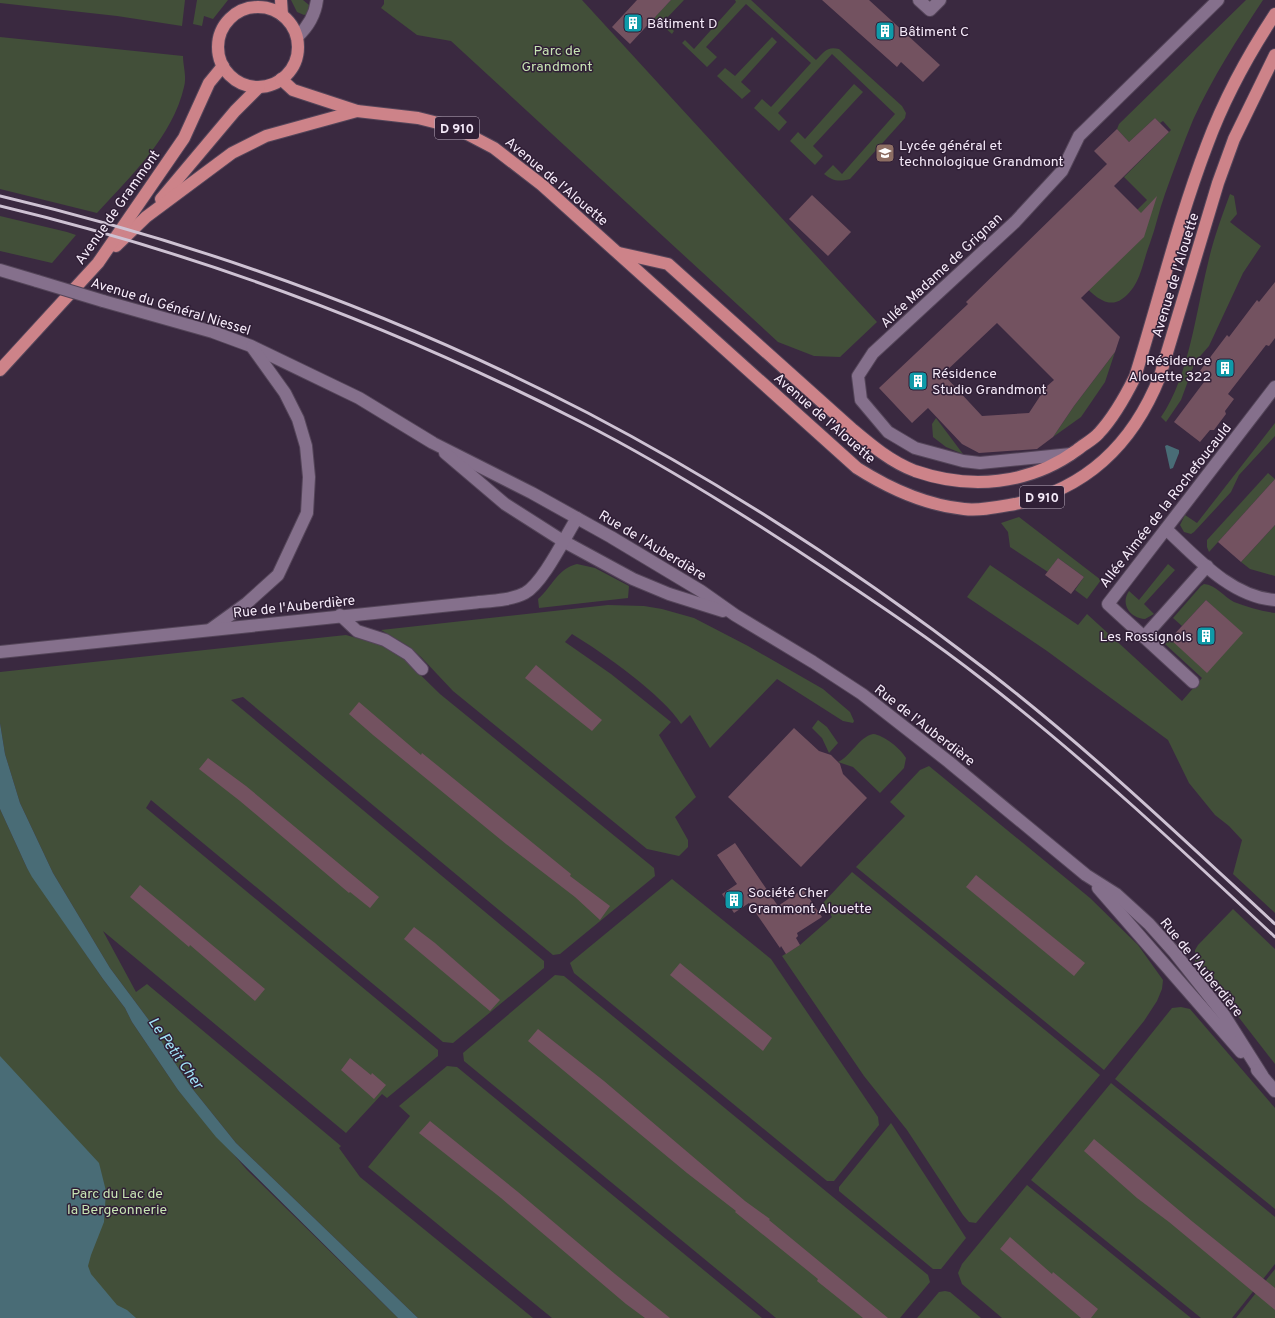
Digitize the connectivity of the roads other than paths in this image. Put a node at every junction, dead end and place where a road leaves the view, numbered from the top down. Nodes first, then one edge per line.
1 (241, 0) edge
2 (281, 0) edge
3 (317, 0) edge
4 (920, 0) edge
5 (940, 0) edge
6 (1218, 0) edge
7 (238, 12) junction
8 (1275, 14) edge
9 (282, 15) junction
10 (296, 37) junction
11 (1275, 55) edge
12 (223, 66) junction
13 (281, 79) junction
14 (259, 87) junction
15 (357, 111) junction
16 (146, 217) junction
17 (618, 253) junction
18 (98, 263) junction
19 (0, 270) edge
20 (252, 346) junction
21 (0, 370) edge
22 (1275, 387) edge
23 (433, 443) junction
24 (1071, 454) junction
25 (577, 518) junction
26 (1166, 529) junction
27 (563, 541) junction
28 (1207, 566) junction
29 (1275, 600) edge
30 (340, 615) junction
31 (735, 615) junction
32 (210, 630) junction
33 (1144, 636) junction
34 (0, 652) edge
35 (422, 668) dead end
36 (1193, 682) dead end
37 (1275, 1091) edge

1 - 7 main road
2 - 9 main road
3 - 10 street
4 - 5 street
6 - 24 street, Allée Madame de Grignan
7 - 9 main road
7 - 12 main road
8 - 24 main road, Avenue de l'Alouette / D 910
9 - 10 main road
10 - 13 main road
11 - 17 main road, Avenue de l'Alouette / D 910
12 - 14 main road
12 - 18 main road, Avenue de Grammont
13 - 14 main road
13 - 15 main road, D 910
14 - 16 main road
15 - 16 main road
15 - 17 main road, Avenue de l'Alouette / D 910
16 - 18 main road
17 - 24 main road, Avenue de l'Alouette / D 910
18 - 21 main road, Avenue de Grammont
19 - 20 street, Avenue du Général Niessel, bridge
20 - 23 street, Avenue du Général Niessel
20 - 32 street
22 - 26 street, Allée Aimée de la Rochefoucauld
23 - 25 street, Avenue du Général Niessel
23 - 27 street, Avenue du Général Niessel
25 - 27 street, Rue de l'Auberdière
25 - 31 street, Rue de l'Auberdière
26 - 28 street
26 - 33 street, Allée Aimée de la Rochefoucauld
27 - 30 street, Rue de l'Auberdière
27 - 31 street, Rue de l'Auberdière
28 - 29 street
28 - 33 street
30 - 32 street, Rue de l'Auberdière
30 - 35 street
31 - 37 street, Rue de l'Auberdière
32 - 34 street, Rue de l'Auberdière
33 - 36 street, Allée Aimée de la Rochefoucauld

